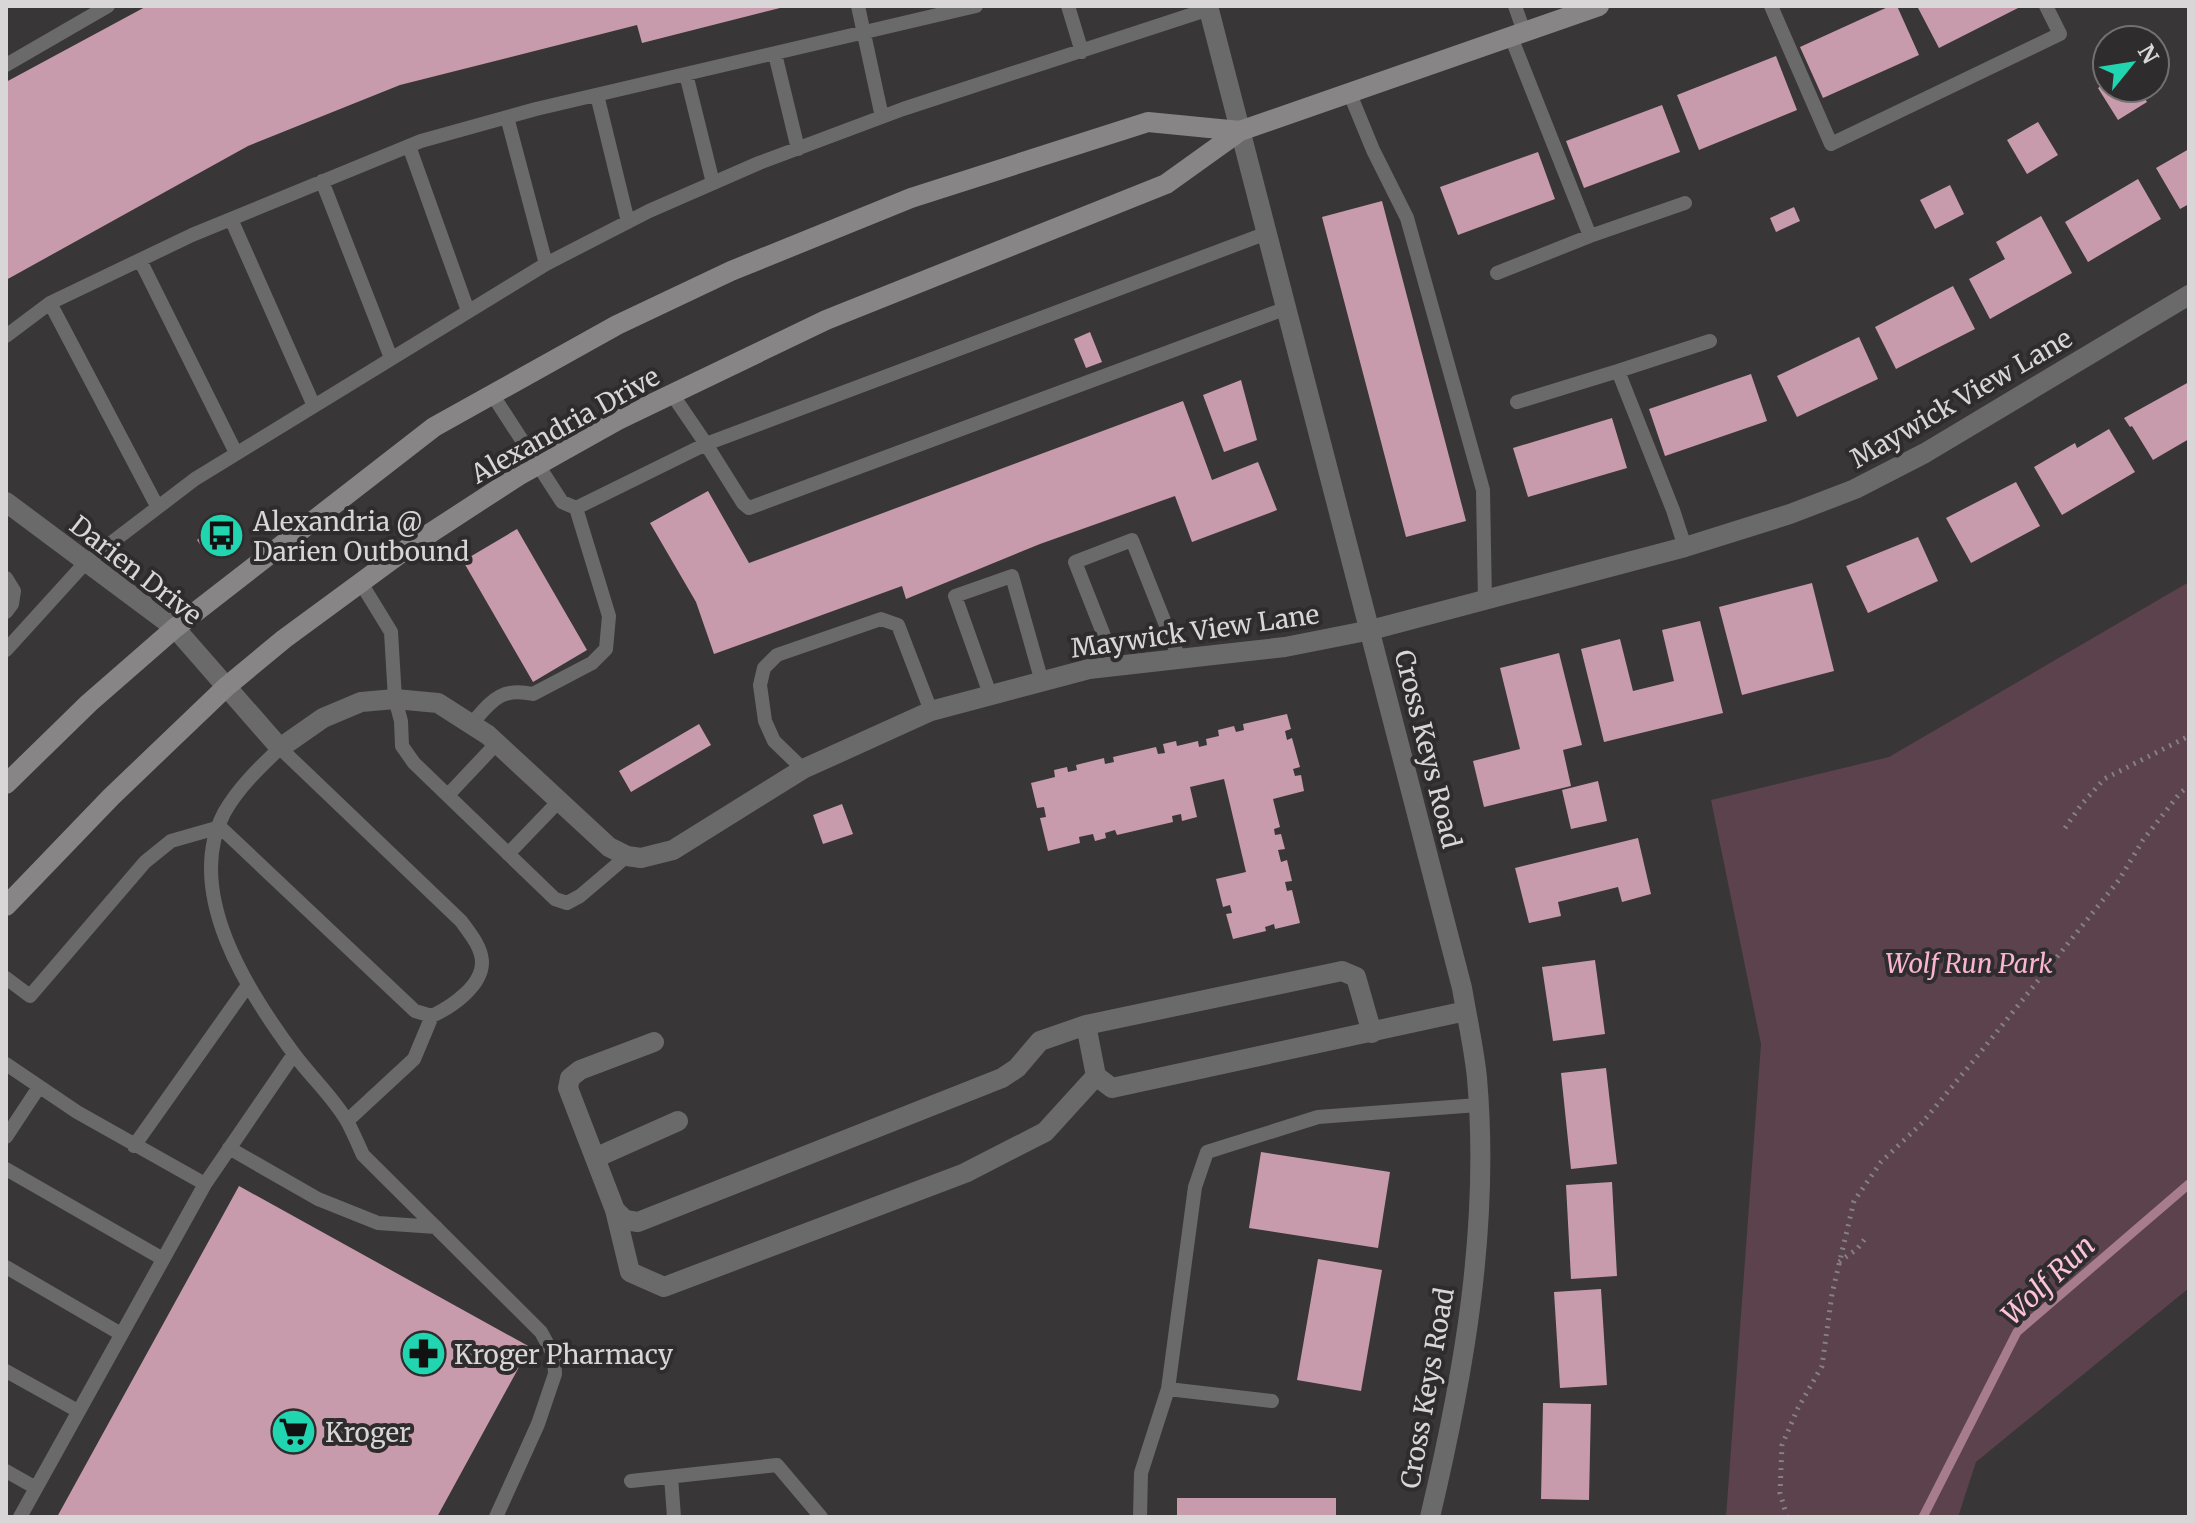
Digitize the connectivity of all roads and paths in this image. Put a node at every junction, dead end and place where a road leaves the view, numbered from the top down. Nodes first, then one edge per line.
1 (108, 6) edge
2 (858, 6) edge
3 (976, 6) edge
4 (1068, 6) edge
5 (1515, 6) edge
6 (1599, 6) edge
7 (1771, 6) edge
8 (2046, 6) edge
9 (1208, 8) edge
10 (954, 9) edge
11 (864, 33) junction
12 (1517, 35) junction
13 (1082, 52) junction
14 (775, 54) junction
15 (6, 65) edge
16 (686, 74) junction
17 (1350, 94) junction
18 (597, 95) junction
19 (507, 117) junction
20 (882, 117) junction
21 (1240, 131) junction
22 (409, 146) junction
23 (798, 149) junction
24 (322, 181) junction
25 (713, 183) junction
26 (1685, 203) dead end
27 (231, 219) junction
28 (628, 222) junction
29 (1267, 233) junction
30 (1590, 236) junction
31 (140, 260) junction
32 (546, 264) junction
33 (1497, 273) dead end
34 (2189, 295) edge
35 (50, 303) junction
36 (1287, 308) junction
37 (468, 311) junction
38 (6, 336) edge
39 (1710, 341) dead end
40 (391, 358) junction
41 (1618, 371) junction
42 (492, 394) junction
43 (672, 394) junction
44 (1517, 402) dead end
45 (314, 406) junction
46 (706, 444) junction
47 (236, 453) junction
48 (537, 465) junction
49 (6, 502) edge
50 (157, 506) junction
51 (576, 508) junction
52 (1685, 547) junction
53 (86, 562) junction
54 (6, 578) edge
55 (361, 583) junction
56 (1485, 602) junction
57 (6, 612) edge
58 (175, 628) junction
59 (1371, 630) junction
60 (6, 650) edge
61 (1179, 658) junction
62 (1116, 666) junction
63 (1042, 682) junction
64 (226, 687) junction
65 (991, 697) junction
66 (395, 699) junction
67 (931, 711) junction
68 (472, 723) junction
69 (2189, 736) edge
70 (497, 743) junction
71 (280, 748) junction
72 (803, 769) junction
73 (6, 784) edge
74 (2189, 786) edge
75 (448, 795) junction
76 (559, 801) junction
77 (220, 827) junction
78 (2065, 828) dead end
79 (508, 854) junction
80 (627, 856) junction
81 (6, 906) edge
82 (6, 978) edge
83 (248, 985) junction
84 (1466, 1011) junction
85 (432, 1016) junction
86 (1086, 1025) junction
87 (1372, 1033) junction
88 (654, 1042) dead end
89 (294, 1054) junction
90 (6, 1064) edge
91 (1096, 1076) junction
92 (39, 1087) junction
93 (1478, 1105) junction
94 (347, 1121) junction
95 (678, 1121) dead end
96 (6, 1137) edge
97 (134, 1146) junction
98 (229, 1148) junction
99 (595, 1158) junction
100 (6, 1169) edge
101 (205, 1184) junction
102 (615, 1210) junction
103 (436, 1227) junction
104 (1868, 1235) dead end
105 (163, 1259) junction
106 (1838, 1263) junction
107 (6, 1267) edge
108 (121, 1334) junction
109 (6, 1371) edge
110 (1168, 1389) junction
111 (1272, 1401) dead end
112 (78, 1411) junction
113 (6, 1471) edge
114 (671, 1477) junction
115 (631, 1481) dead end
116 (36, 1488) junction
117 (20, 1517) edge
118 (496, 1517) edge
119 (674, 1517) edge
120 (821, 1517) edge
121 (1140, 1517) edge
122 (1430, 1517) edge
123 (1787, 1517) edge

1 - 15 lane
2 - 11 lane
3 - 10 lane
4 - 13 lane
5 - 12 lane
6 - 12 main road, Alexandria Drive
7 - 8 lane
9 - 13 lane
9 - 21 street, Cross Keys Road
10 - 11 lane
11 - 14 lane
11 - 20 lane
12 - 17 main road, Alexandria Drive
12 - 30 lane
13 - 20 lane
14 - 16 lane
14 - 23 lane
16 - 18 lane
16 - 25 lane
17 - 21 main road, Alexandria Drive
17 - 56 lane
18 - 19 lane
18 - 28 lane
19 - 22 lane
19 - 32 lane
20 - 23 lane
21 - 29 street, Cross Keys Road
21 - 42 main road, Alexandria Drive
21 - 43 main road, Alexandria Drive
22 - 24 lane
22 - 37 lane
23 - 25 lane
24 - 27 lane
24 - 40 lane
25 - 28 lane
26 - 30 lane
27 - 31 lane
27 - 45 lane
28 - 32 lane
29 - 36 street, Cross Keys Road
29 - 46 lane
30 - 33 lane
31 - 35 lane
31 - 47 lane
32 - 37 lane
34 - 52 street, Maywick View Lane
35 - 38 lane
35 - 50 lane
36 - 46 lane
36 - 59 street, Cross Keys Road
37 - 40 lane
39 - 41 lane
40 - 45 lane
41 - 44 lane
41 - 52 lane
42 - 48 lane
42 - 58 main road, Alexandria Drive
43 - 46 lane
43 - 48 main road, Alexandria Drive
45 - 47 lane
46 - 51 lane
47 - 50 lane
48 - 51 lane
48 - 55 main road, Alexandria Drive
49 - 53 street, Darien Drive
50 - 53 lane
51 - 68 lane
52 - 56 street, Maywick View Lane
53 - 58 street, Darien Drive
53 - 60 lane
54 - 57 lane
55 - 64 main road, Alexandria Drive
55 - 66 lane
56 - 59 street, Maywick View Lane
58 - 64 street, Darien Drive
58 - 73 main road, Alexandria Drive
59 - 61 street, Maywick View Lane
59 - 84 street, Cross Keys Road
61 - 62 street, Maywick View Lane
61 - 62 lane
62 - 63 street, Maywick View Lane
63 - 65 street, Maywick View Lane
63 - 65 lane
64 - 71 street
64 - 81 main road, Alexandria Drive
65 - 67 street, Maywick View Lane
66 - 68 street
66 - 71 street
66 - 75 lane
67 - 72 street, Maywick View Lane
67 - 72 lane
68 - 70 street
69 - 78 path
70 - 75 lane
70 - 76 street
71 - 77 lane
71 - 85 lane
72 - 80 street, Maywick View Lane
74 - 106 path
75 - 79 lane
76 - 79 lane
76 - 80 street
77 - 82 lane
77 - 83 lane
77 - 85 lane
79 - 80 lane
83 - 89 lane
83 - 97 lane
84 - 87 street
84 - 93 street, Cross Keys Road
85 - 94 lane
86 - 87 street
86 - 91 street
86 - 102 street
87 - 91 street
88 - 99 street
89 - 94 lane
89 - 98 lane
90 - 92 lane
91 - 102 street
92 - 96 lane
92 - 97 lane
93 - 110 lane
93 - 122 street, Cross Keys Road
94 - 103 lane
95 - 99 street
97 - 101 lane
98 - 101 lane
98 - 103 lane
99 - 102 street
100 - 105 lane
101 - 105 lane
103 - 118 lane
104 - 106 path
105 - 108 lane
106 - 123 path
107 - 108 lane
108 - 112 lane
109 - 112 lane
110 - 111 lane
110 - 121 lane
112 - 116 lane
113 - 116 lane
114 - 115 lane
114 - 119 lane
114 - 120 lane
116 - 117 lane

